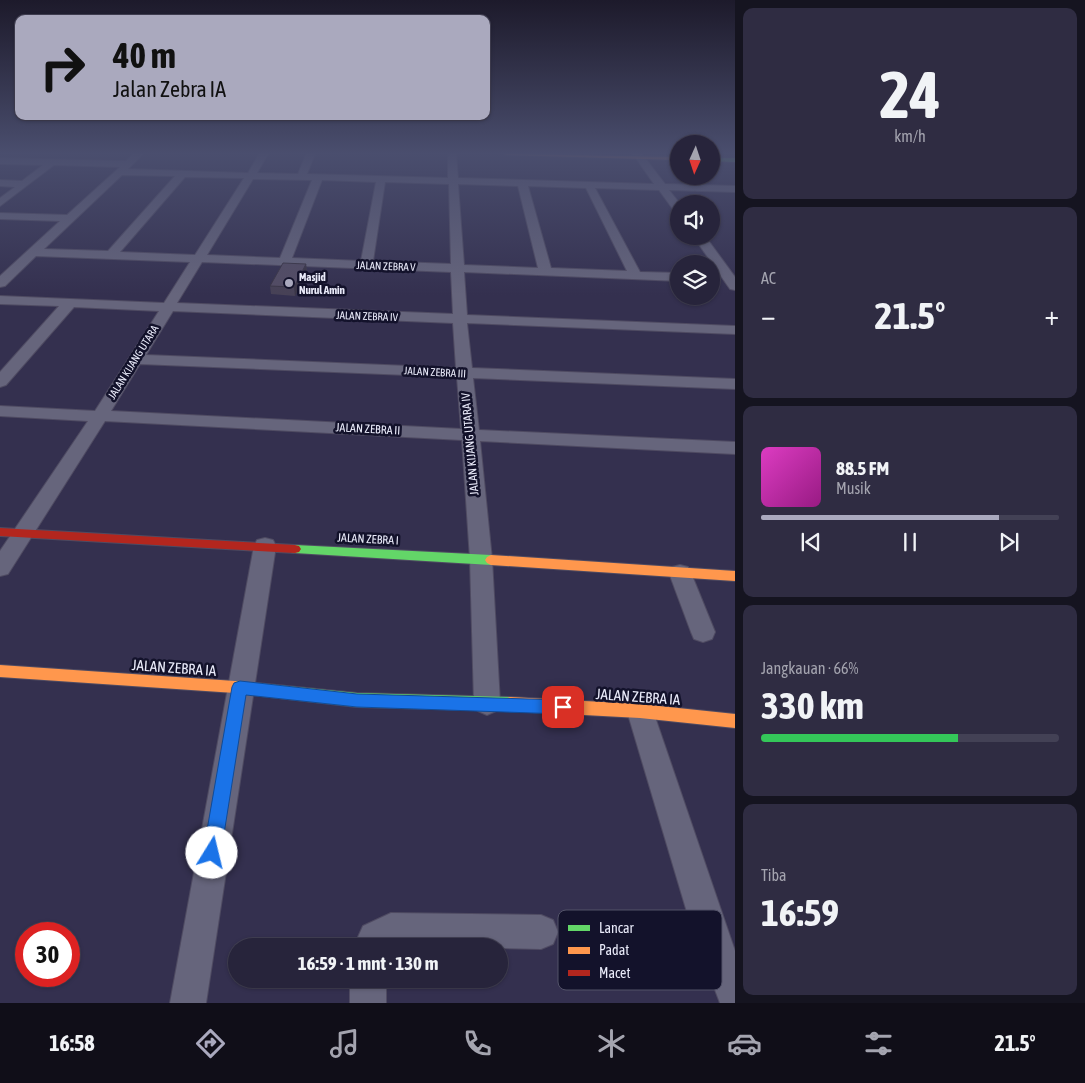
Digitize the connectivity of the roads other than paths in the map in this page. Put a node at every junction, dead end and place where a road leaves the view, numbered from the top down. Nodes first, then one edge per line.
1 (89, 201) edge
2 (159, 201) edge
3 (234, 201) edge
4 (309, 201) edge
5 (377, 201) edge
6 (455, 201) edge
7 (527, 201) edge
8 (597, 201) edge
9 (0, 216) edge
10 (70, 218) junction
11 (706, 245) edge
12 (34, 252) junction
13 (111, 255) junction
14 (197, 259) junction
15 (284, 262) junction
16 (366, 265) junction
17 (459, 269) junction
18 (545, 271) junction
19 (635, 275) junction
20 (670, 277) edge
21 (720, 279) edge
22 (733, 281) edge
23 (0, 283) edge
24 (0, 300) edge
25 (70, 303) junction
26 (167, 308) junction
27 (460, 319) junction
28 (735, 330) edge
29 (136, 359) junction
30 (464, 373) junction
31 (0, 382) edge
32 (735, 384) edge
33 (0, 411) edge
34 (100, 416) junction
35 (470, 434) junction
36 (735, 448) edge
37 (0, 532) edge
38 (23, 533) junction
39 (265, 546) junction
40 (481, 559) junction
41 (0, 568) edge
42 (680, 573) junction
43 (735, 576) edge
44 (703, 632) dead end
45 (0, 671) edge
46 (240, 687) junction
47 (487, 703) junction
48 (640, 711) junction
49 (735, 720) edge
50 (703, 910) edge
51 (541, 932) dead end
52 (375, 938) edge
53 (722, 962) edge
54 (368, 988) edge
55 (735, 995) edge
56 (188, 1003) edge
57 (368, 1003) edge

1 - 10 street
2 - 13 street
3 - 14 street, JALAN KIJANG UTARA
4 - 15 street
5 - 16 street
6 - 17 street, JALAN KIJANG UTARA IV
7 - 18 street
8 - 19 street
9 - 10 street
10 - 12 street
11 - 22 street
12 - 13 street, JALAN ZEBRA V
12 - 23 street
13 - 14 street, JALAN ZEBRA V
14 - 15 street, JALAN ZEBRA V
14 - 26 street, JALAN KIJANG UTARA
15 - 16 street, JALAN ZEBRA V
16 - 17 street, JALAN ZEBRA V
17 - 18 street, JALAN ZEBRA V
17 - 27 street, JALAN KIJANG UTARA IV
18 - 19 street, JALAN ZEBRA V
19 - 20 street, JALAN ZEBRA V
21 - 22 street
24 - 25 street, JALAN ZEBRA IV
25 - 26 street, JALAN ZEBRA IV
25 - 31 street
26 - 27 street, JALAN ZEBRA IV
26 - 29 street, JALAN KIJANG UTARA
27 - 28 street, JALAN ZEBRA IV
27 - 30 street, JALAN KIJANG UTARA IV
29 - 30 street, JALAN ZEBRA III
29 - 34 street, JALAN KIJANG UTARA
30 - 32 street, JALAN ZEBRA III
30 - 35 street, JALAN KIJANG UTARA IV
33 - 34 street, JALAN ZEBRA II
34 - 35 street, JALAN ZEBRA II
34 - 38 street, JALAN KIJANG UTARA
35 - 36 street, JALAN ZEBRA II
35 - 40 street, JALAN KIJANG UTARA IV
37 - 38 street, JALAN ZEBRA I
38 - 39 street, JALAN ZEBRA I
38 - 41 street, JALAN KIJANG UTARA
39 - 40 street, JALAN ZEBRA I
39 - 46 street
40 - 42 street, JALAN ZEBRA I
40 - 47 street, JALAN KIJANG UTARA IV
42 - 43 street, JALAN ZEBRA I
42 - 44 street
45 - 46 street, JALAN ZEBRA IA
46 - 47 street, JALAN ZEBRA IA
46 - 56 street
47 - 48 street, JALAN ZEBRA IA
48 - 49 street, JALAN ZEBRA IA
48 - 50 street
51 - 52 street
53 - 55 street
54 - 57 street

